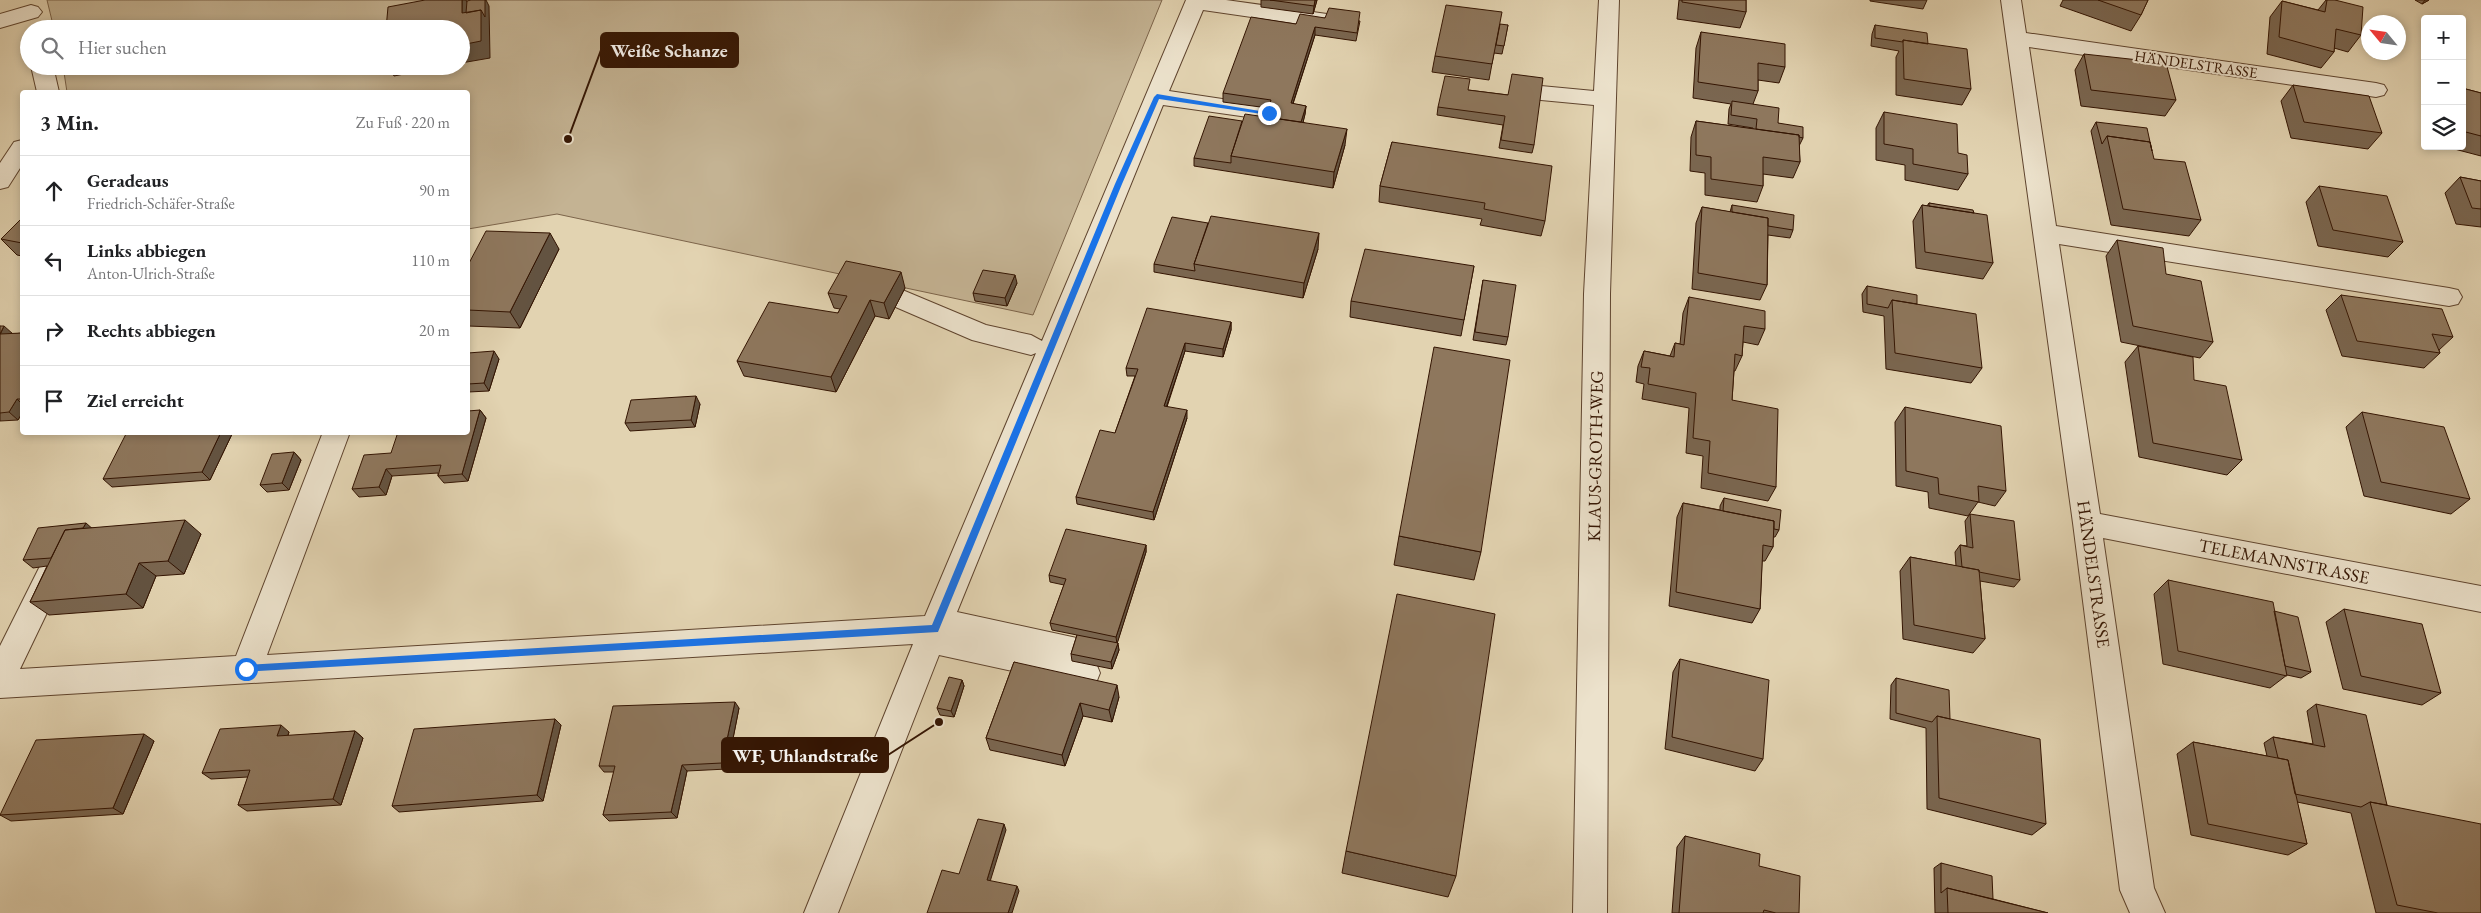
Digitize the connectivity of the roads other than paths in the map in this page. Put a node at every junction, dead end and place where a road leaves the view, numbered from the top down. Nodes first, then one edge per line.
1 (1609, 0) edge
2 (2012, 0) edge
3 (1194, 5) edge
4 (31, 13) edge
5 (0, 21) edge
6 (1327, 22) edge
7 (1298, 28) edge
8 (2016, 38) junction
9 (44, 75) edge
10 (48, 90) edge
11 (2376, 90) dead end
12 (1159, 92) junction
13 (1541, 93) edge
14 (1224, 97) edge
15 (1605, 99) junction
16 (1269, 113) edge
17 (20, 152) edge
18 (0, 181) edge
19 (2044, 233) junction
20 (2449, 297) dead end
21 (900, 298) edge
22 (1031, 345) dead end
23 (336, 435) edge
24 (2087, 523) junction
25 (54, 565) edge
26 (2481, 599) edge
27 (934, 630) junction
28 (1080, 661) edge
29 (246, 669) junction
30 (0, 678) edge
31 (0, 684) edge
32 (821, 913) edge
33 (1590, 913) edge
34 (2148, 913) edge

1 - 15 street, KLAUS-GROTH-WEG
2 - 8 street, HÄNDELSTRASSE
3 - 6 street
3 - 7 street
3 - 12 street
4 - 5 street
8 - 11 street, HÄNDELSTRASSE
8 - 19 street, HÄNDELSTRASSE
9 - 10 street
12 - 14 street
12 - 16 street
12 - 27 street
13 - 15 street
15 - 33 street, KLAUS-GROTH-WEG
17 - 18 street
19 - 20 street
19 - 24 street, HÄNDELSTRASSE
21 - 22 street
23 - 29 street
24 - 26 street, TELEMANNSTRASSE
24 - 34 street, HÄNDELSTRASSE
25 - 30 street
27 - 28 street
27 - 29 street
27 - 32 street
29 - 31 street

